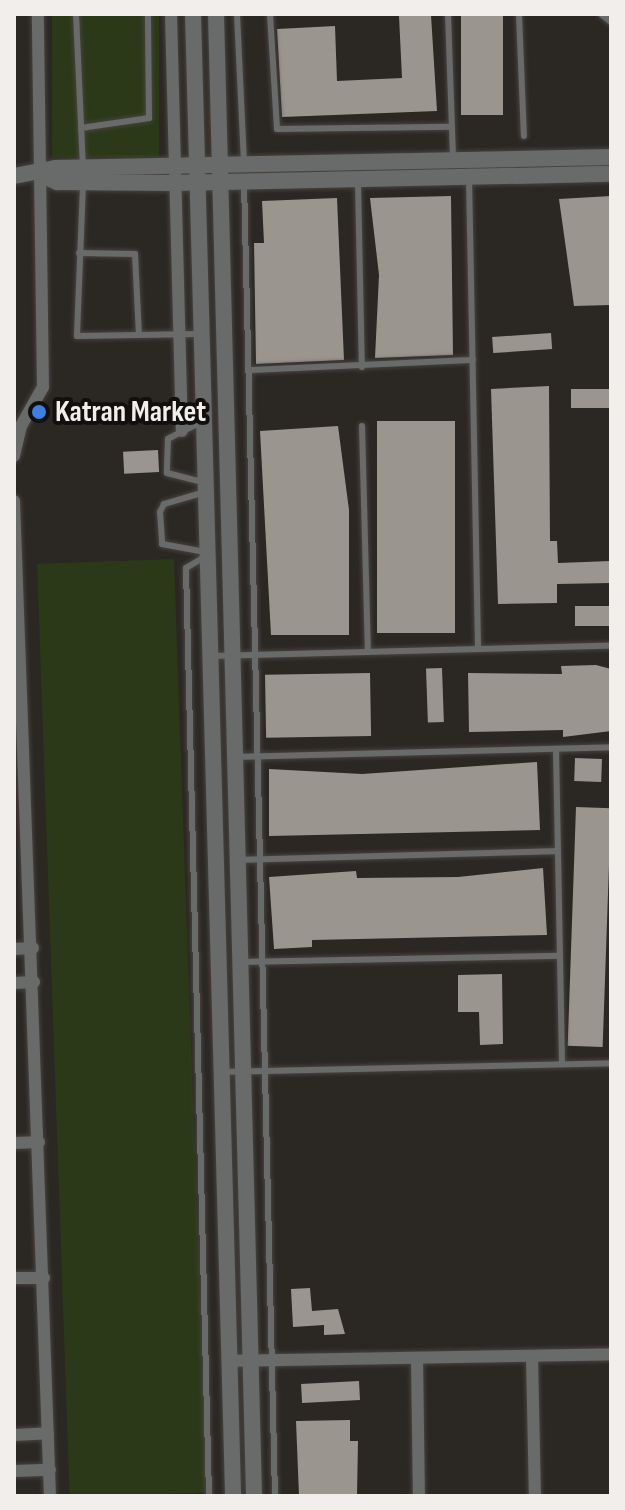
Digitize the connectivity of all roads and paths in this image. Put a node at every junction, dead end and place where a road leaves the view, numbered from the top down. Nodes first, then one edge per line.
1 (38, 14) edge
2 (76, 14) edge
3 (148, 14) edge
4 (171, 14) edge
5 (193, 14) edge
6 (216, 14) edge
7 (237, 14) edge
8 (270, 14) edge
9 (448, 14) edge
10 (519, 14) edge
11 (601, 14) edge
12 (611, 22) edge
13 (451, 127) junction
14 (81, 128) junction
15 (524, 136) dead end
16 (611, 157) edge
17 (453, 159) junction
18 (221, 173) junction
19 (244, 173) junction
20 (83, 174) junction
21 (175, 174) junction
22 (200, 174) junction
23 (611, 174) edge
24 (39, 175) junction
25 (14, 176) edge
26 (469, 177) junction
27 (358, 179) junction
28 (79, 253) junction
29 (206, 334) junction
30 (139, 335) junction
31 (179, 335) junction
32 (473, 360) junction
33 (362, 367) junction
34 (249, 370) junction
35 (208, 419) junction
36 (17, 426) edge
37 (362, 426) dead end
38 (182, 431) junction
39 (14, 456) edge
40 (210, 487) junction
41 (14, 501) edge
42 (213, 553) junction
43 (611, 646) edge
44 (478, 649) junction
45 (368, 652) junction
46 (256, 654) junction
47 (235, 655) junction
48 (216, 656) junction
49 (611, 747) edge
50 (556, 749) junction
51 (237, 757) junction
52 (258, 757) junction
53 (28, 785) junction
54 (14, 786) edge
55 (558, 851) junction
56 (260, 859) junction
57 (239, 860) junction
58 (33, 948) junction
59 (14, 949) edge
60 (560, 956) junction
61 (241, 962) junction
62 (263, 962) junction
63 (34, 982) junction
64 (14, 983) edge
65 (611, 1063) edge
66 (562, 1064) junction
67 (265, 1071) junction
68 (222, 1072) junction
69 (243, 1072) junction
70 (39, 1142) junction
71 (14, 1143) edge
72 (14, 1278) edge
73 (44, 1278) junction
74 (611, 1354) edge
75 (532, 1356) junction
76 (417, 1358) junction
77 (272, 1360) junction
78 (229, 1361) junction
79 (251, 1361) junction
80 (48, 1433) junction
81 (14, 1435) edge
82 (50, 1470) junction
83 (14, 1471) edge
84 (50, 1496) edge
85 (209, 1496) edge
86 (233, 1496) edge
87 (254, 1496) edge
88 (275, 1496) edge
89 (419, 1496) edge
90 (535, 1496) edge

1 - 24 street
2 - 14 lane
3 - 14 lane
4 - 21 street
5 - 22 street
6 - 18 street
7 - 19 lane
8 - 13 lane
9 - 13 lane
10 - 15 lane
11 - 12 lane
13 - 17 lane
14 - 20 lane
16 - 17 street
17 - 19 street
18 - 19 street
18 - 22 street
18 - 47 street
19 - 27 street
19 - 34 lane
20 - 21 street
20 - 24 street
20 - 28 lane
21 - 22 street
21 - 31 street
22 - 29 street
23 - 26 street
24 - 25 street
24 - 36 street
26 - 27 street
26 - 32 lane
27 - 33 lane
28 - 30 lane
28 - 30 lane
29 - 31 lane
29 - 35 street
30 - 31 lane
31 - 38 street
32 - 33 lane
32 - 44 lane
33 - 34 lane
34 - 46 lane
35 - 38 lane
35 - 40 street
36 - 39 street
37 - 45 lane
38 - 40 lane
40 - 42 street
40 - 42 lane
41 - 53 street
42 - 48 street
42 - 85 lane
43 - 44 lane
44 - 45 lane
45 - 46 lane
46 - 47 lane
46 - 52 lane
47 - 48 lane
47 - 51 street
48 - 68 street
49 - 50 lane
50 - 52 lane
50 - 55 lane
51 - 52 lane
51 - 57 street
52 - 56 lane
53 - 54 street
53 - 58 street
55 - 56 lane
55 - 60 lane
56 - 57 lane
56 - 62 lane
57 - 61 street
58 - 59 street
58 - 63 street
60 - 62 lane
60 - 66 lane
61 - 62 lane
61 - 69 street
62 - 67 lane
63 - 64 street
63 - 70 street
65 - 66 lane
66 - 67 lane
67 - 69 lane
67 - 77 lane
68 - 69 lane
68 - 78 street
69 - 79 street
70 - 71 street
70 - 73 street
72 - 73 street
73 - 80 street
74 - 75 street
75 - 76 street
75 - 90 street
76 - 77 street
76 - 89 street
77 - 79 street
77 - 88 lane
78 - 79 street
78 - 86 street
79 - 87 street
80 - 81 street
80 - 82 street
82 - 83 street
82 - 84 street

